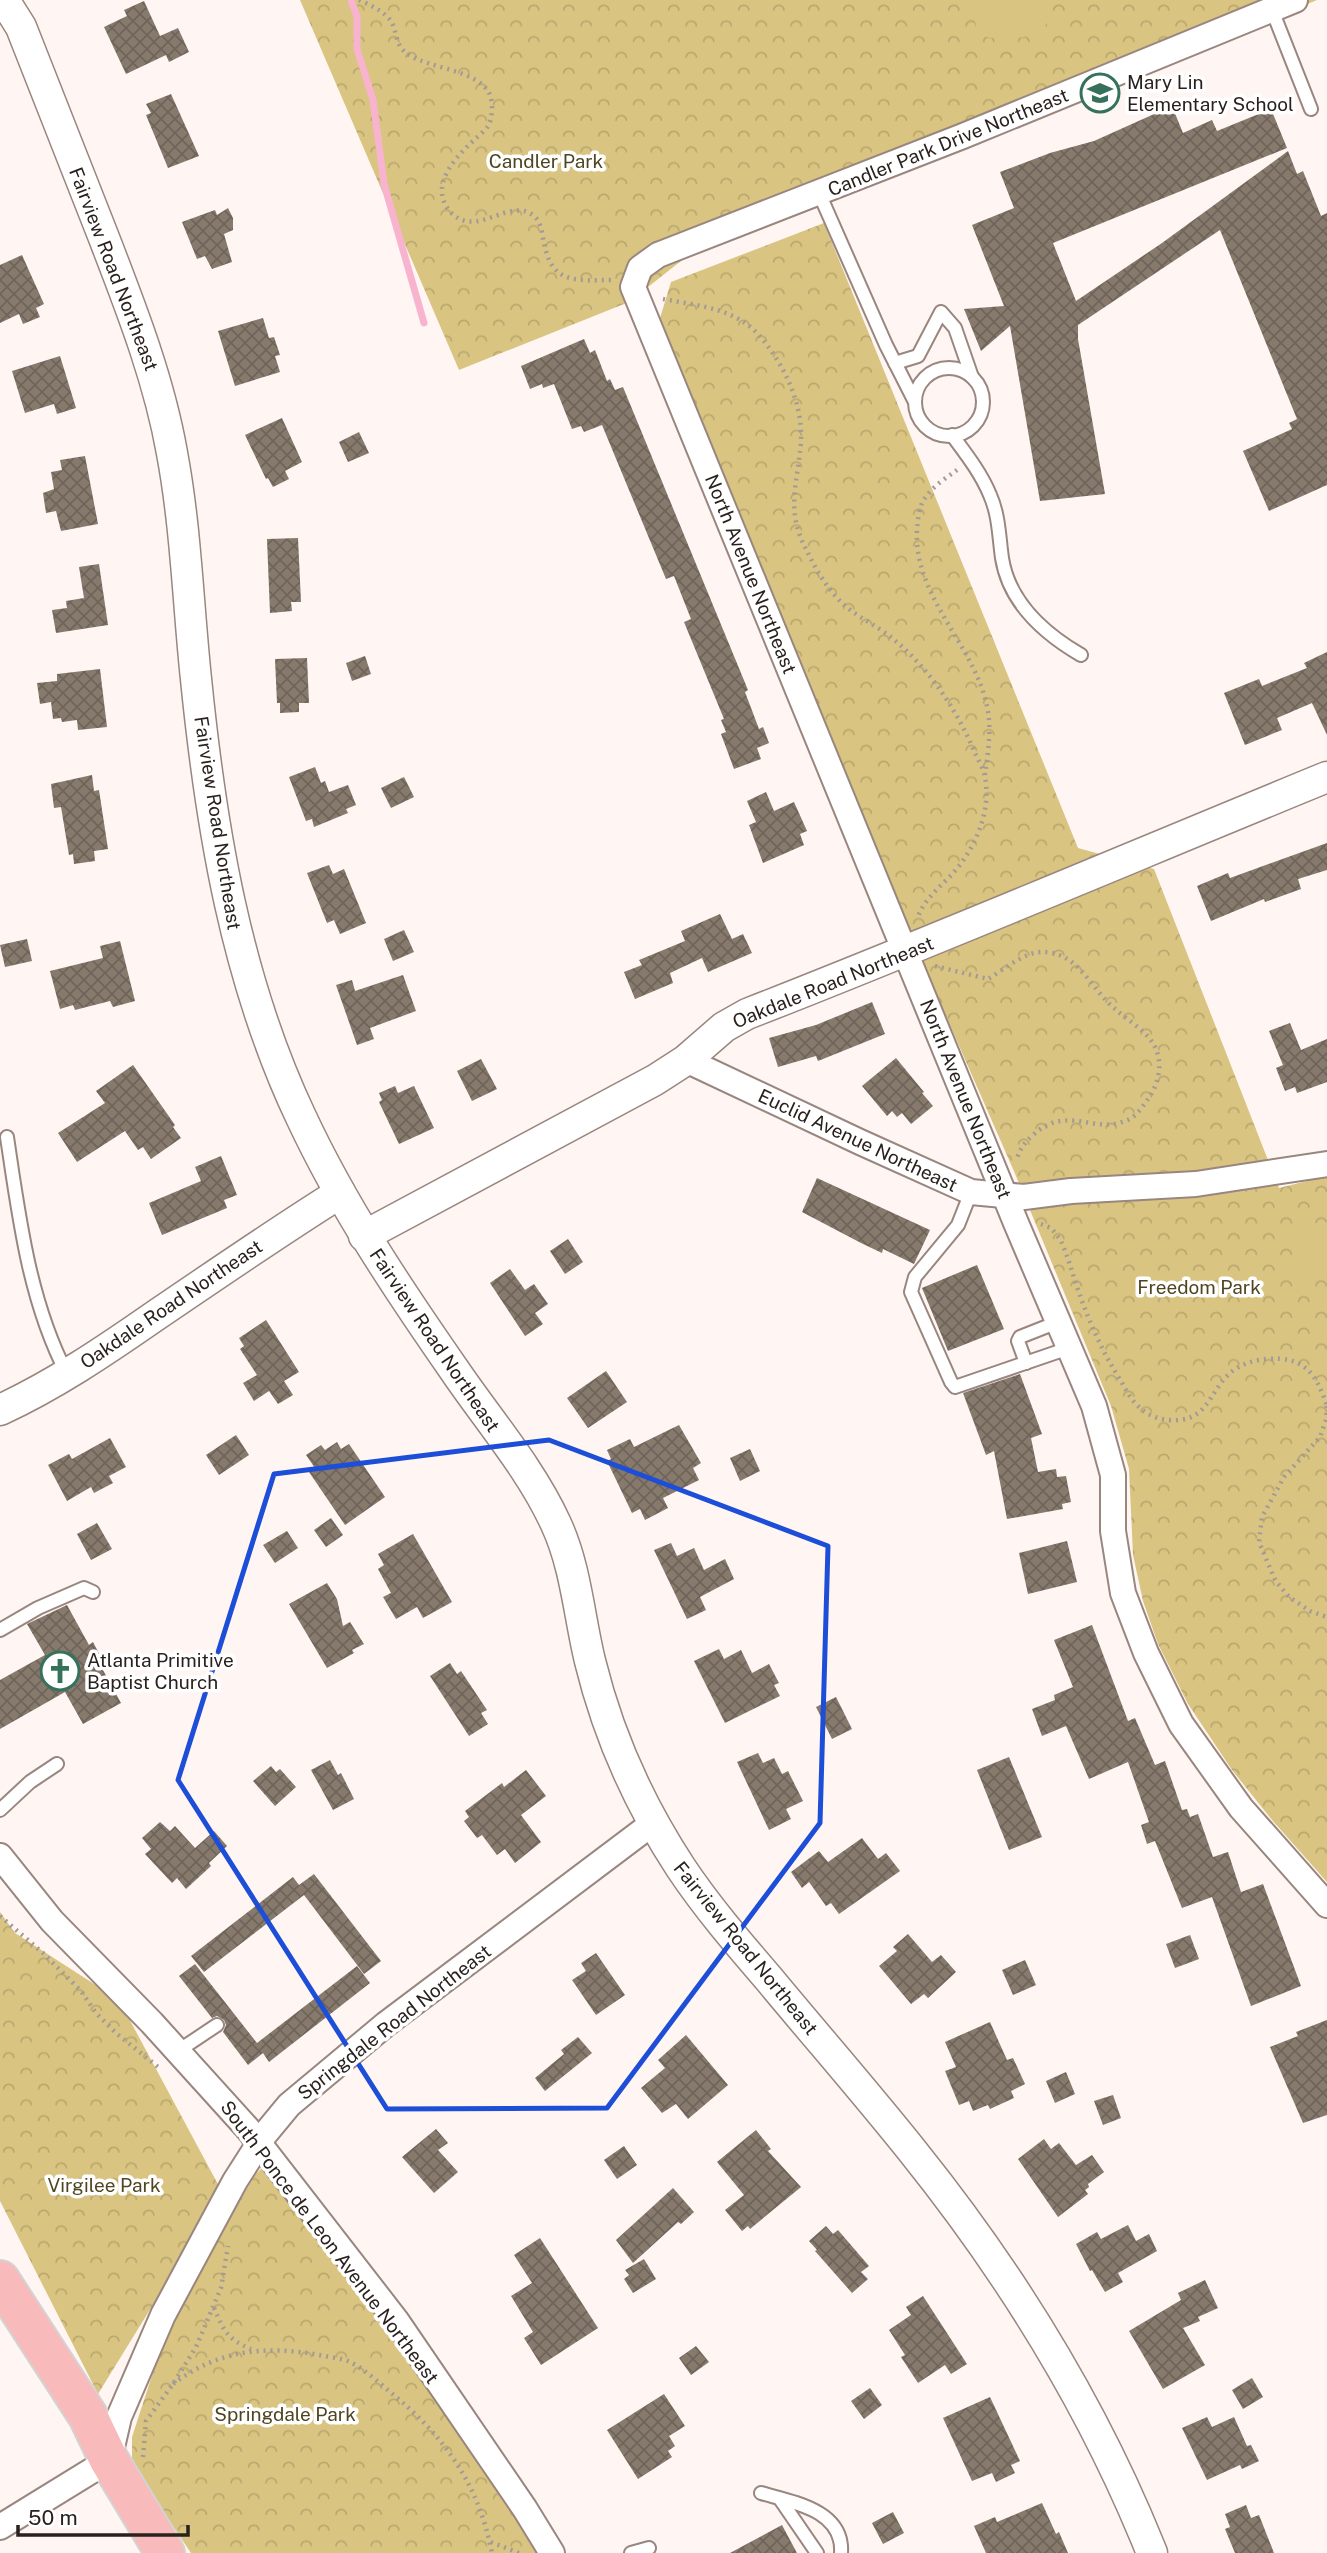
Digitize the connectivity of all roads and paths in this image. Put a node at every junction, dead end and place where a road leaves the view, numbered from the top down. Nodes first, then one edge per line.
1 (4, 0) edge
2 (359, 0) edge
3 (1295, 0) edge
4 (1272, 9) junction
5 (1311, 109) dead end
6 (819, 193) junction
7 (640, 268) joint
8 (615, 281) dead end
9 (659, 298) dead end
10 (895, 363) junction
11 (972, 377) junction
12 (914, 400) junction
13 (952, 435) junction
14 (960, 468) dead end
15 (1081, 656) dead end
16 (985, 776) junction
17 (1327, 777) edge
18 (917, 948) junction
19 (686, 1060) junction
20 (7, 1137) dead end
21 (1327, 1164) edge
22 (1013, 1170) dead end
23 (971, 1192) junction
24 (340, 1193) junction
25 (1005, 1196) junction
26 (1034, 1220) dead end
27 (364, 1236) junction
28 (1058, 1322) junction
29 (1069, 1348) junction
30 (1026, 1363) junction
31 (67, 1374) junction
32 (1327, 1406) edge
33 (0, 1410) edge
34 (93, 1592) dead end
35 (1327, 1617) edge
36 (0, 1630) edge
37 (57, 1764) dead end
38 (0, 1810) edge
39 (653, 1823) junction
40 (0, 1856) edge
41 (1327, 1905) edge
42 (0, 1916) edge
43 (217, 2025) dead end
44 (178, 2051) junction
45 (160, 2069) dead end
46 (259, 2143) junction
47 (232, 2235) dead end
48 (0, 2280) edge
49 (214, 2307) junction
50 (251, 2350) junction
51 (173, 2384) junction
52 (126, 2459) junction
53 (761, 2493) dead end
54 (780, 2499) junction
55 (0, 2527) edge
56 (490, 2542) junction
57 (649, 2548) dead end
58 (165, 2553) edge
59 (492, 2553) edge
60 (519, 2553) edge
61 (552, 2553) edge
62 (631, 2553) edge
63 (817, 2553) edge
64 (841, 2553) edge
65 (1152, 2553) edge

1 - 24 street, Fairview Road Northeast
2 - 8 path
3 - 4 street, Candler Park Drive Northeast
4 - 5 lane
4 - 6 street, Candler Park Drive Northeast
6 - 7 street, Candler Park Drive Northeast
6 - 10 lane
7 - 18 street, North Avenue Northeast
9 - 16 path
10 - 11 lane
10 - 12 lane
11 - 12 lane
11 - 13 lane
12 - 13 lane
13 - 15 lane
14 - 16 path
16 - 18 path
17 - 18 street, Oakdale Road Northeast
18 - 19 street, Oakdale Road Northeast
18 - 22 path
18 - 25 street, North Avenue Northeast
19 - 23 street, Euclid Avenue Northeast
19 - 27 street, Oakdale Road Northeast
20 - 31 lane
21 - 25 street, Euclid Avenue Northeast
23 - 25 street, Euclid Avenue Northeast
23 - 30 lane
24 - 27 street, Fairview Road Northeast
24 - 31 street, Oakdale Road Northeast
25 - 28 street, North Avenue Northeast
26 - 32 path
27 - 39 street, Fairview Road Northeast
28 - 29 street, North Avenue Northeast
28 - 30 lane
29 - 30 lane
29 - 41 street, North Avenue Northeast
31 - 33 street, Oakdale Road Northeast
32 - 35 path
34 - 36 lane
37 - 38 lane
39 - 46 street, Springdale Road Northeast
39 - 65 street, Fairview Road Northeast
40 - 44 street, South Ponce de Leon Avenue Northeast
42 - 45 path
43 - 44 lane
44 - 46 street, South Ponce de Leon Avenue Northeast
46 - 52 street, Springdale Road Northeast
46 - 61 street, South Ponce de Leon Avenue Northeast
47 - 49 path
48 - 52 highway
49 - 50 path
49 - 51 path
50 - 51 path
50 - 56 path
51 - 52 path
52 - 55 street
52 - 58 highway
53 - 54 lane
54 - 63 lane
54 - 64 lane
56 - 59 path
56 - 60 path
57 - 62 lane

